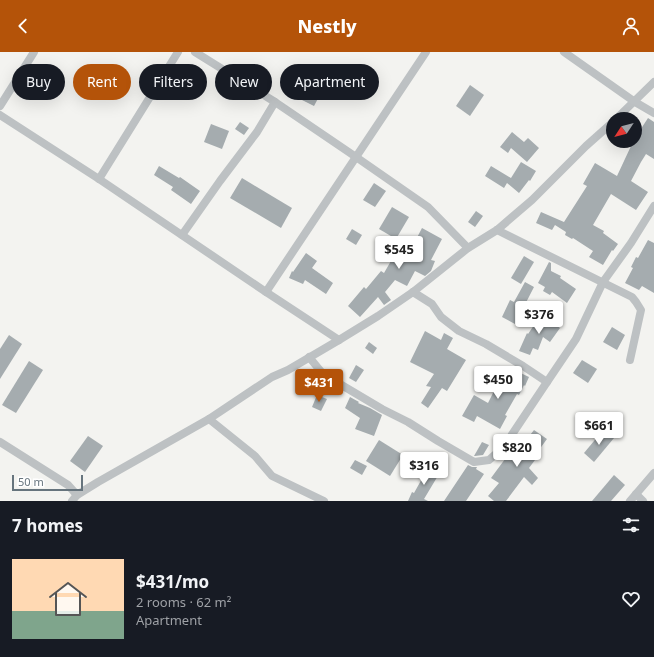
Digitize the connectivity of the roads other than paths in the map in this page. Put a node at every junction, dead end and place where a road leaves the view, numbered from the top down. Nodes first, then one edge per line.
1 (34, 52) edge
2 (178, 52) edge
3 (195, 52) edge
4 (426, 52) edge
5 (564, 52) edge
6 (654, 82) edge
7 (275, 102) junction
8 (635, 102) junction
9 (0, 106) edge
10 (624, 112) edge
11 (654, 113) edge
12 (0, 114) edge
13 (606, 128) edge
14 (356, 157) junction
15 (100, 179) junction
16 (654, 206) edge
17 (497, 230) junction
18 (182, 235) junction
19 (468, 248) junction
20 (603, 282) junction
21 (266, 292) junction
22 (413, 292) junction
23 (339, 340) junction
24 (309, 357) junction
25 (630, 360) dead end
26 (547, 382) junction
27 (208, 419) junction
28 (0, 442) edge
29 (654, 473) edge
30 (636, 494) junction
31 (74, 498) edge
32 (324, 501) edge
33 (630, 501) edge
34 (643, 501) edge

1 - 9 street
2 - 15 street
3 - 7 street
4 - 14 street
5 - 8 street
6 - 8 street
7 - 14 street
7 - 18 street
8 - 10 street
8 - 11 street
12 - 15 street
13 - 17 street
14 - 19 street
14 - 21 street
15 - 18 street
16 - 20 street
17 - 19 street
17 - 20 street
18 - 21 street
19 - 22 street
20 - 25 street
20 - 26 street
21 - 23 street
22 - 23 street
22 - 26 street
23 - 24 street
24 - 26 street
24 - 27 street
27 - 31 street
27 - 32 street
28 - 31 street
29 - 30 street
30 - 33 street
30 - 34 street

